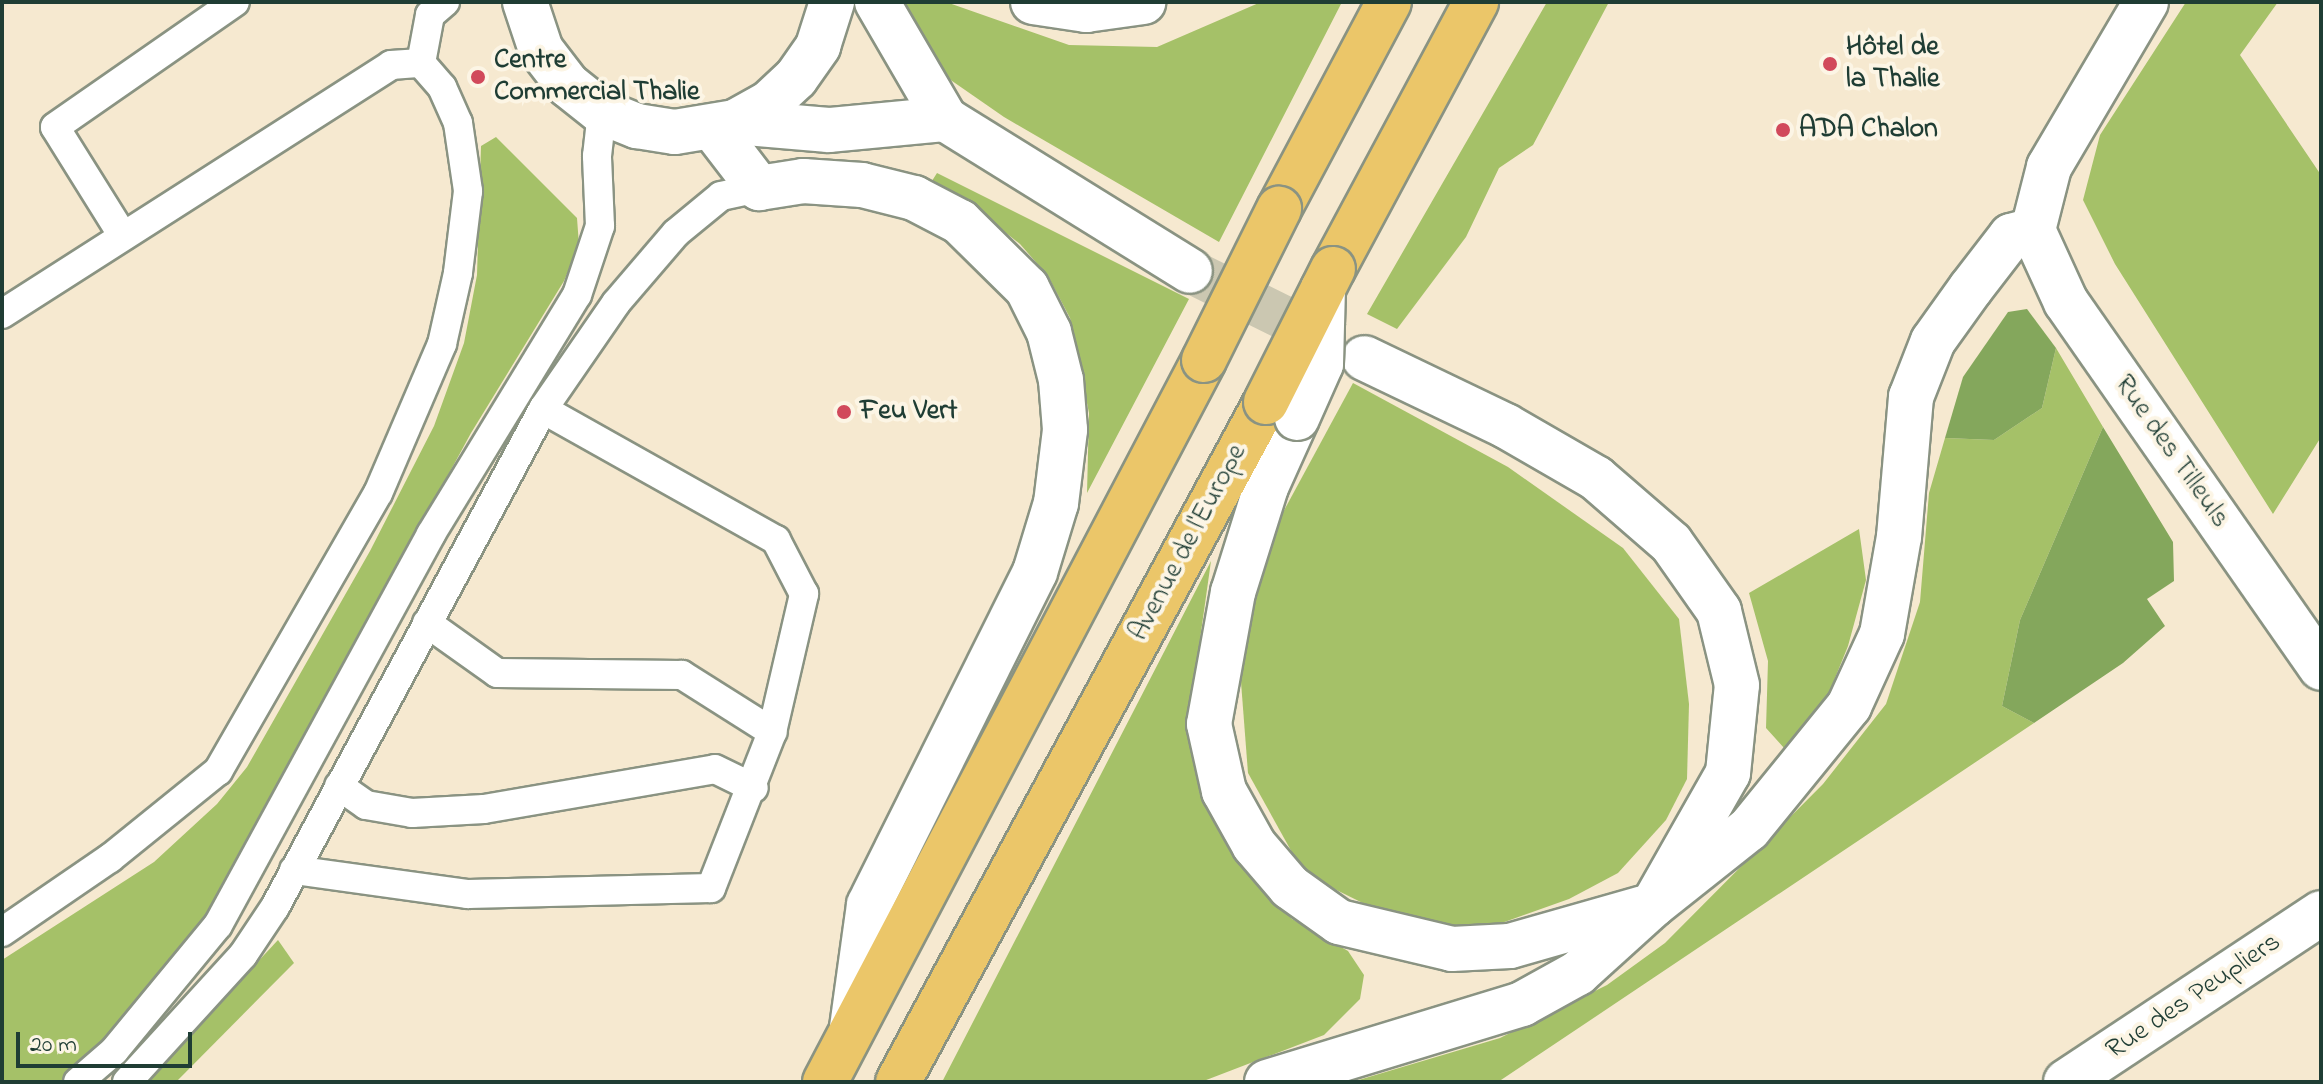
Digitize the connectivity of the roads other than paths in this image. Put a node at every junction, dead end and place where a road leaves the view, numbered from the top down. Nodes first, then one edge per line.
1 (235, 2) edge
2 (445, 2) edge
3 (525, 2) edge
4 (832, 2) edge
5 (877, 2) edge
6 (1143, 2) edge
7 (1389, 2) edge
8 (1476, 2) edge
9 (2146, 2) edge
10 (1036, 3) edge
11 (421, 63) junction
12 (602, 112) junction
13 (945, 119) junction
14 (724, 125) junction
15 (759, 188) junction
16 (2033, 230) junction
17 (123, 236) junction
18 (1190, 271) tunnel mouth
19 (2, 314) edge
20 (1364, 358) tunnel mouth
21 (543, 409) junction
22 (1281, 410) junction
23 (427, 623) junction
24 (2321, 668) edge
25 (772, 732) junction
26 (339, 786) junction
27 (754, 788) junction
28 (294, 870) junction
29 (1653, 905) junction
30 (2321, 913) edge
31 (2, 932) edge
32 (851, 1035) junction
33 (78, 1082) edge
34 (127, 1082) edge
35 (825, 1082) edge
36 (898, 1082) edge
37 (1267, 1082) edge
38 (2066, 1082) edge

1 - 17 lane
2 - 11 lane
3 - 12 street
4 - 14 street
5 - 13 street
6 - 10 street
7 - 32 main road, bridge
8 - 22 main road, Avenue de l'Europe, bridge
9 - 16 street
11 - 17 lane
11 - 31 lane
12 - 14 street
12 - 33 lane
13 - 14 street
13 - 18 street
14 - 15 street
15 - 21 lane
15 - 32 street
16 - 24 street, Rue des Tilleuls
16 - 29 street
17 - 19 lane
20 - 29 street
21 - 23 lane
21 - 25 lane
22 - 29 street
22 - 36 main road, Avenue de l'Europe
23 - 25 lane
23 - 26 lane
25 - 27 lane
26 - 27 lane
26 - 28 lane
27 - 28 lane
28 - 34 lane
29 - 37 street
30 - 38 street, Rue des Peupliers
32 - 35 main road

